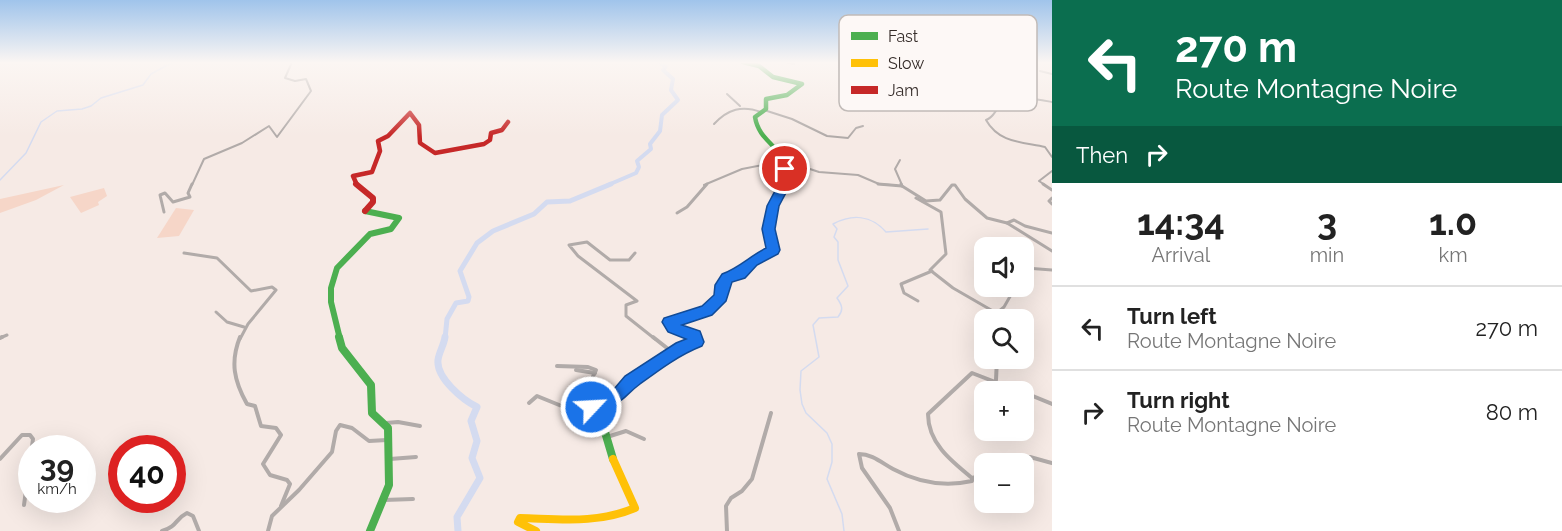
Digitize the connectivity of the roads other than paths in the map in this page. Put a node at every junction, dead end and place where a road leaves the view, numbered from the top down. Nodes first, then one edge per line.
1 (309, 87) edge
2 (798, 87) edge
3 (727, 94) dead end
4 (1037, 100) edge
5 (1052, 102) edge
6 (740, 106) junction
7 (762, 111) junction
8 (995, 111) edge
9 (508, 122) dead end
10 (714, 124) dead end
11 (863, 126) dead end
12 (1052, 158) edge
13 (900, 160) dead end
14 (784, 161) junction
15 (1052, 171) edge
16 (786, 175) junction
17 (902, 186) junction
18 (1052, 190) edge
19 (908, 191) junction
20 (1052, 198) edge
21 (1052, 204) edge
22 (164, 212) dead end
23 (677, 213) dead end
24 (1007, 223) junction
25 (1052, 233) edge
26 (1052, 251) edge
27 (184, 253) dead end
28 (635, 253) dead end
29 (1034, 269) edge
30 (1052, 270) edge
31 (932, 272) junction
32 (918, 301) dead end
33 (989, 309) edge
34 (216, 312) dead end
35 (244, 327) junction
36 (7, 335) dead end
37 (0, 338) edge
38 (673, 353) junction
39 (557, 366) dead end
40 (573, 369) dead end
41 (996, 369) edge
42 (595, 373) junction
43 (996, 380) joint
44 (1034, 397) edge
45 (602, 399) junction
46 (530, 403) dead end
47 (1052, 404) edge
48 (591, 407) junction
49 (771, 413) dead end
50 (386, 423) junction
51 (420, 426) dead end
52 (607, 437) junction
53 (18, 439) edge
54 (644, 439) dead end
55 (387, 440) junction
56 (416, 457) dead end
57 (1034, 458) edge
58 (0, 459) edge
59 (388, 459) junction
60 (1052, 463) edge
61 (972, 478) joint
62 (413, 499) dead end
63 (382, 500) junction
64 (281, 506) junction
65 (162, 531) edge
66 (199, 531) edge
67 (267, 531) edge
68 (370, 531) edge
69 (536, 531) edge
70 (727, 531) edge
71 (899, 531) edge

1 - 22 street
2 - 7 street
3 - 6 street
4 - 5 street
6 - 7 street
6 - 10 street
7 - 11 street
7 - 14 street
8 - 12 street
9 - 50 street
13 - 17 street
14 - 16 street
14 - 23 street
15 - 18 street
16 - 17 street
16 - 38 street
17 - 19 street
19 - 24 street
19 - 31 street
20 - 21 street
24 - 25 street
24 - 26 street
27 - 35 street
28 - 38 street
29 - 30 street
31 - 32 street
31 - 33 street
34 - 35 street
35 - 64 street
36 - 37 street
38 - 45 street
39 - 42 street
40 - 42 street
41 - 43 street
42 - 45 street
43 - 61 street
44 - 47 street
45 - 48 street
46 - 48 street
48 - 52 street
49 - 70 street
50 - 51 street
50 - 55 street
52 - 54 street
52 - 69 street
53 - 58 street
55 - 59 street
55 - 64 street
56 - 59 street
57 - 60 street
59 - 63 street
61 - 71 street
62 - 63 street
63 - 68 street
64 - 67 street
65 - 66 street

